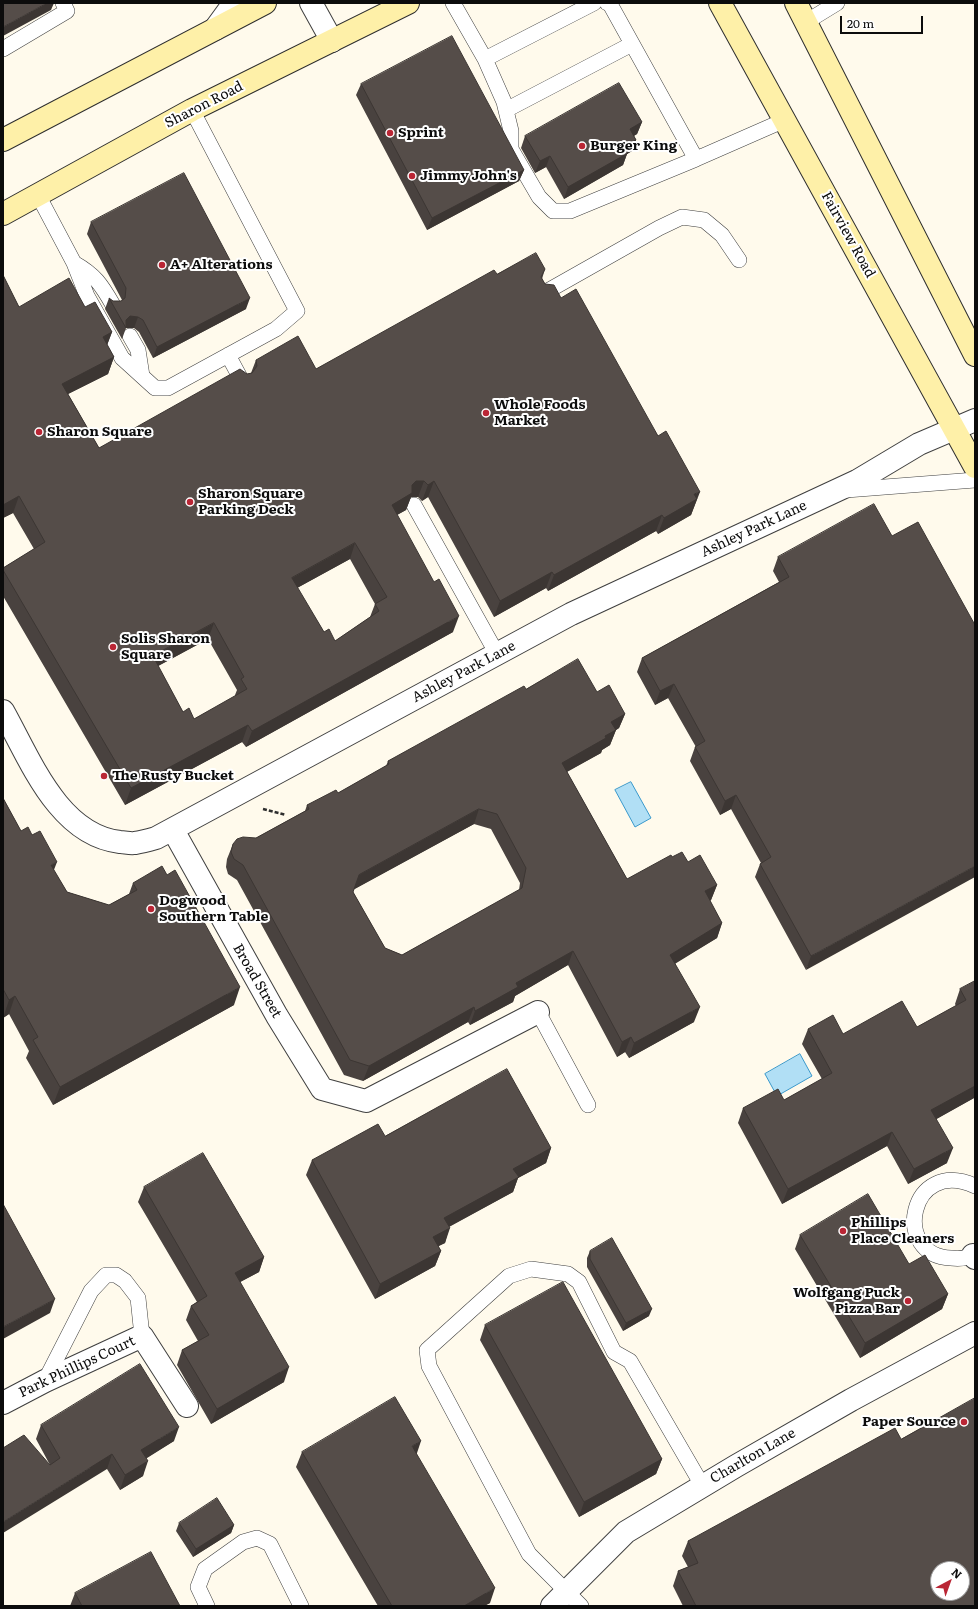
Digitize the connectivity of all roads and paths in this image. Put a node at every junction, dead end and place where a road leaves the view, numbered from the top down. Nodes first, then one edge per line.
1 (63, 3) edge
2 (234, 3) edge
3 (265, 3) edge
4 (311, 3) edge
5 (408, 3) edge
6 (453, 3) edge
7 (594, 3) edge
8 (607, 3) edge
9 (720, 3) edge
10 (837, 3) edge
11 (801, 12) edge
12 (215, 29) junction
13 (332, 41) junction
14 (632, 44) junction
15 (3, 49) edge
16 (485, 59) junction
17 (192, 110) junction
18 (506, 110) junction
19 (785, 120) junction
20 (3, 140) edge
21 (696, 159) junction
22 (38, 195) junction
23 (3, 214) edge
24 (739, 260) dead end
25 (74, 263) junction
26 (544, 293) edge
27 (113, 305) edge
28 (130, 336) edge
29 (228, 355) junction
30 (975, 355) edge
31 (142, 376) junction
32 (242, 381) edge
33 (975, 420) edge
34 (954, 429) junction
35 (975, 467) edge
36 (975, 480) edge
37 (835, 491) junction
38 (414, 505) edge
39 (497, 654) junction
40 (3, 710) edge
41 (173, 830) junction
42 (538, 1012) joint
43 (588, 1105) dead end
44 (975, 1186) edge
45 (974, 1255) edge
46 (975, 1333) edge
47 (142, 1336) junction
48 (44, 1381) junction
49 (3, 1403) edge
50 (187, 1406) dead end
51 (702, 1485) junction
52 (559, 1598) edge
53 (207, 1606) edge
54 (301, 1606) edge
55 (581, 1606) edge

1 - 15 lane
2 - 12 street
3 - 12 main road
4 - 13 street
5 - 13 main road, Sharon Road
6 - 16 lane
7 - 16 lane
8 - 14 lane
9 - 19 main road, Fairview Road
10 - 11 lane
11 - 30 main road
12 - 20 main road
13 - 17 main road, Sharon Road
14 - 18 lane
14 - 21 lane
16 - 18 lane
17 - 22 main road, Sharon Road
17 - 29 lane
18 - 21 lane
19 - 21 lane
19 - 34 main road, Fairview Road
22 - 23 main road, Sharon Road
22 - 25 lane
24 - 26 lane
25 - 27 lane
25 - 31 lane
28 - 31 lane
29 - 31 lane
29 - 32 lane
33 - 34 street, Ashley Park Lane
34 - 35 main road, Fairview Road
34 - 37 street, Ashley Park Lane
36 - 37 lane
37 - 39 street, Ashley Park Lane
38 - 39 lane
39 - 41 street, Ashley Park Lane
40 - 41 street, Ashley Park Lane
41 - 42 street, Broad Street
42 - 43 lane
44 - 45 lane
46 - 51 street, Charlton Lane
47 - 48 street, Park Phillips Court
47 - 48 lane
47 - 50 street, Park Phillips Court
48 - 49 street, Park Phillips Court
51 - 52 street, Charlton Lane
51 - 52 lane
52 - 55 lane
53 - 54 lane

